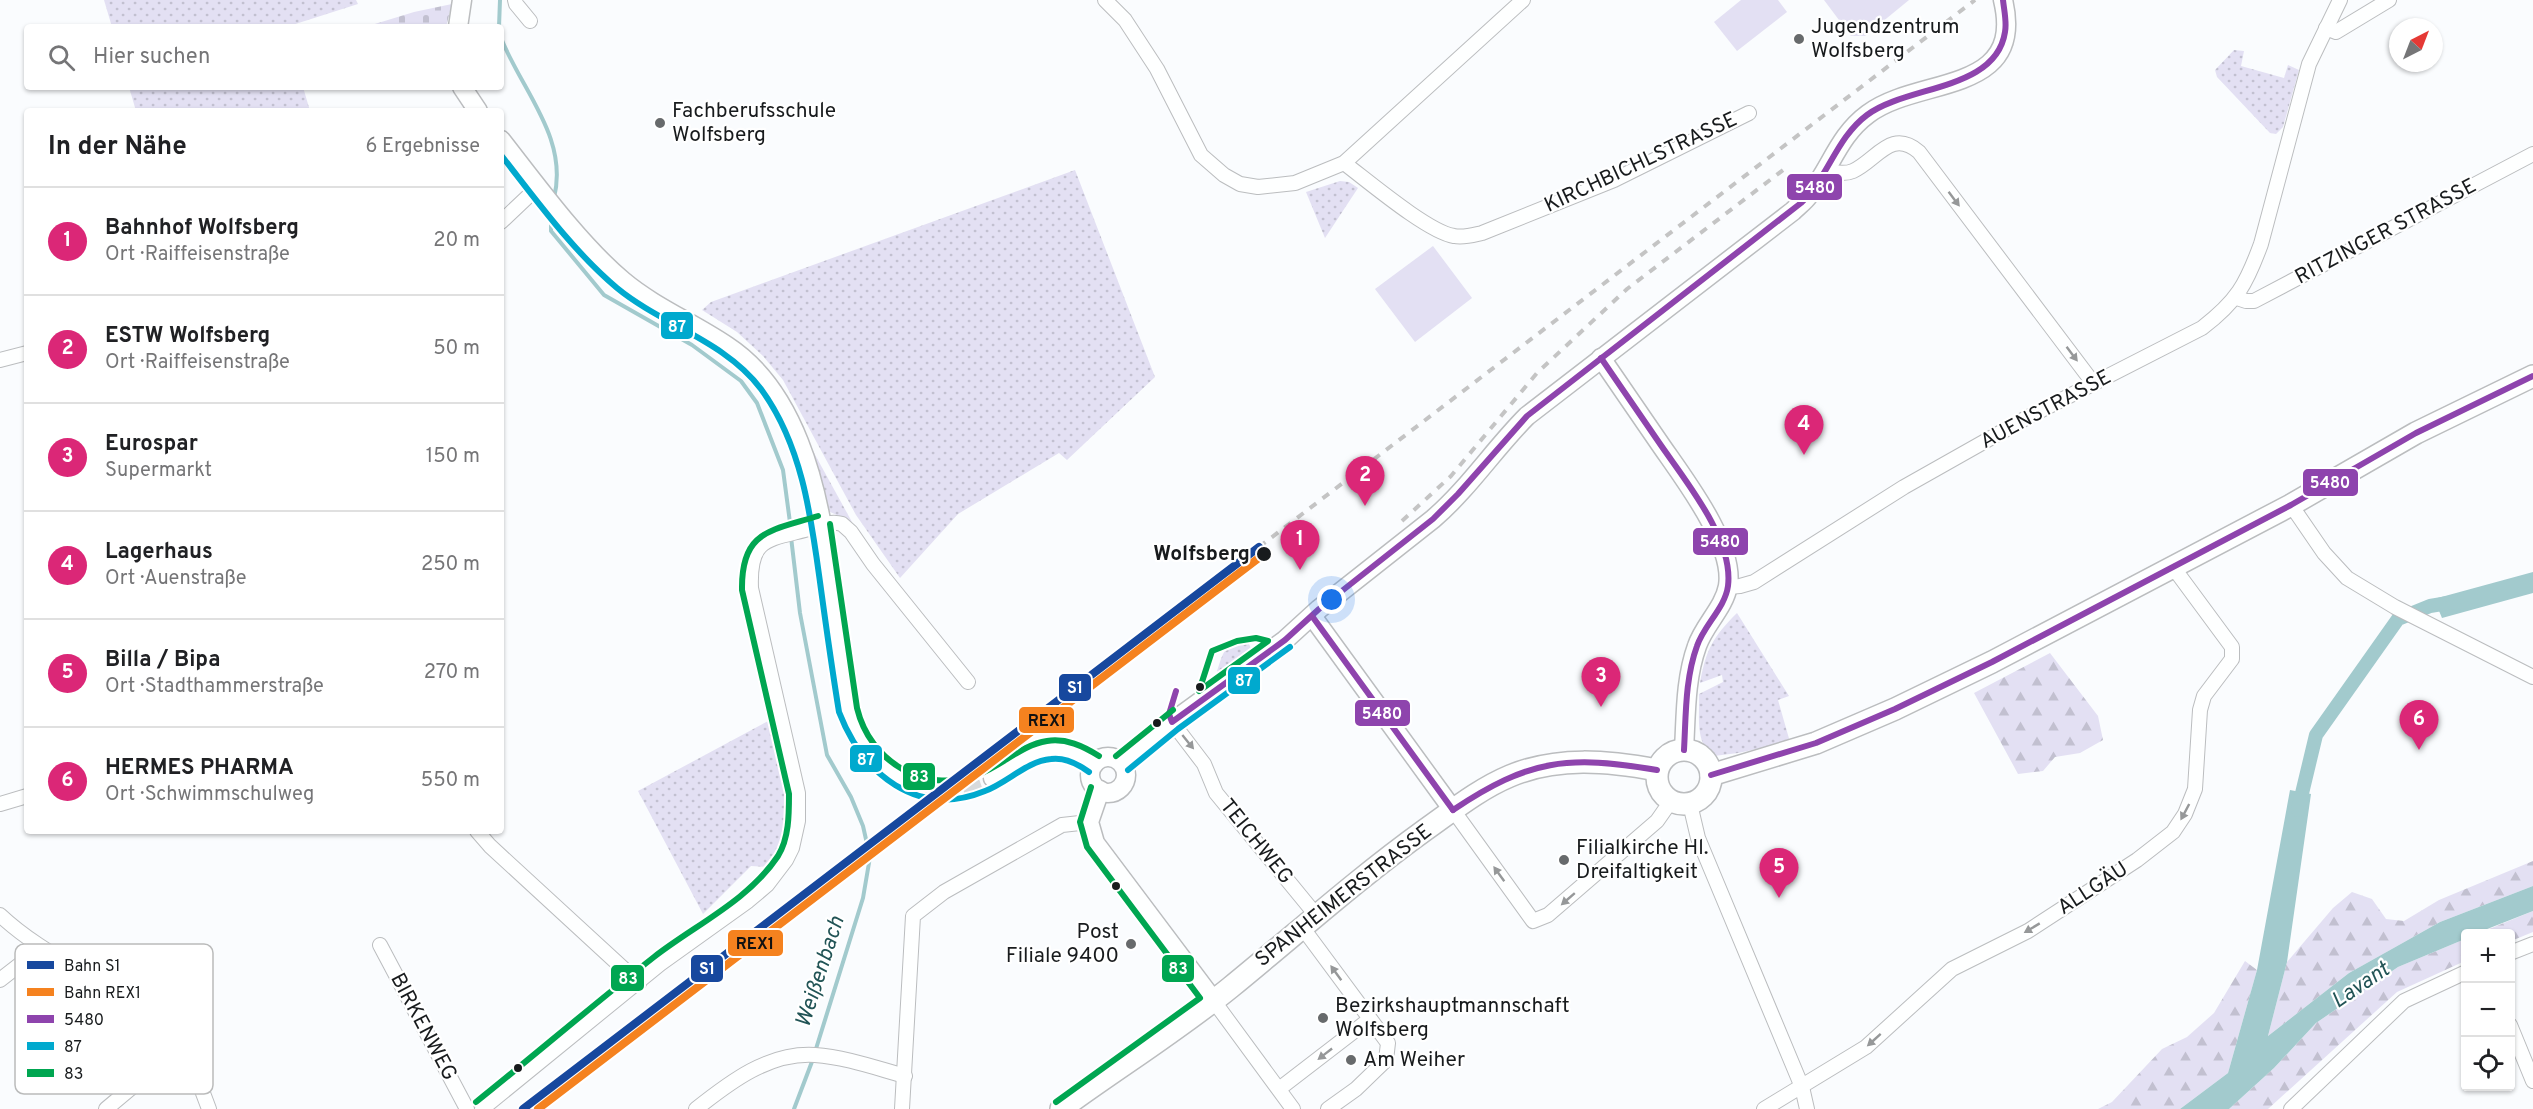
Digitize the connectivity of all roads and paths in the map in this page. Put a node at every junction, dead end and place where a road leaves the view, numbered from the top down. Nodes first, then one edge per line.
1 (462, 0) edge
2 (516, 0) edge
3 (1105, 0) edge
4 (1523, 0) edge
5 (2340, 0) edge
6 (2390, 0) edge
7 (2003, 4) edge
8 (530, 21) dead end
9 (458, 24) edge
10 (2326, 28) junction
11 (464, 90) edge
12 (476, 108) edge
13 (1749, 113) dead end
14 (504, 144) edge
15 (2533, 154) edge
16 (1344, 163) junction
17 (1824, 171) junction
18 (542, 191) junction
19 (504, 220) edge
20 (2237, 298) junction
21 (24, 353) edge
22 (1601, 358) junction
23 (0, 360) edge
24 (2533, 376) edge
25 (2094, 384) junction
26 (2291, 505) junction
27 (814, 527) junction
28 (2173, 567) junction
29 (1728, 586) junction
30 (1312, 616) junction
31 (2533, 677) edge
32 (968, 682) dead end
33 (1172, 722) junction
34 (1684, 750) junction
35 (1122, 763) junction
36 (1094, 764) junction
37 (1658, 770) junction
38 (1711, 776) junction
39 (993, 778) tunnel mouth
40 (910, 783) tunnel mouth
41 (1100, 790) junction
42 (24, 797) edge
43 (1680, 803) junction
44 (0, 804) edge
45 (1453, 810) junction
46 (1089, 822) junction
47 (480, 834) edge
48 (0, 915) edge
49 (1309, 921) junction
50 (35, 944) edge
51 (2533, 944) edge
52 (380, 945) dead end
53 (2515, 951) edge
54 (15, 968) edge
55 (2461, 974) edge
56 (0, 980) edge
57 (639, 983) junction
58 (1213, 1000) junction
59 (1370, 1019) junction
60 (2515, 1035) edge
61 (905, 1076) junction
62 (2533, 1081) edge
63 (1802, 1087) junction
64 (1279, 1089) junction
65 (124, 1094) edge
66 (203, 1094) edge
67 (106, 1109) edge
68 (209, 1109) edge
69 (467, 1109) edge
70 (482, 1109) edge
71 (696, 1109) edge
72 (902, 1109) edge
73 (1061, 1109) edge
74 (1293, 1109) edge
75 (1329, 1109) edge
76 (1764, 1109) edge
77 (1807, 1109) edge
78 (2291, 1109) edge

1 - 9 street
2 - 8 street
3 - 16 street
4 - 16 street
5 - 10 street, AUENSTRASSE
6 - 10 street
7 - 17 street
10 - 20 street, AUENSTRASSE
11 - 12 street
13 - 16 street, KIRCHBICHLSTRASSE
14 - 18 street
15 - 20 street, RITZINGER STRASSE
17 - 22 street
17 -> 25 street
18 - 19 street
18 - 27 street
20 - 25 street, AUENSTRASSE
21 - 23 street
22 - 29 street
22 - 30 street
24 - 26 main road
25 - 29 street, AUENSTRASSE
26 - 28 main road
26 - 31 street
27 - 32 street
27 - 40 street
27 - 57 street
28 - 38 main road
28 -> 63 street, ALLGÄU
29 - 34 street
30 - 33 street
30 - 45 street
33 - 35 street
33 -> 49 street, TEICHWEG
34 - 37 main road
34 - 38 main road
35 - 36 street
35 - 41 street
36 - 39 street
36 - 41 street
37 - 43 main road
37 - 45 main road, SPANHEIMERSTRASSE
38 - 43 main road
41 - 46 street
42 - 44 street
43 -> 45 street
43 - 63 street
45 - 49 main road, SPANHEIMERSTRASSE
46 - 58 street
46 - 61 street
47 - 57 street
48 - 50 street
49 - 58 main road, SPANHEIMERSTRASSE
59 -> 49 street
51 - 53 street
52 - 69 street, BIRKENWEG
54 - 56 street
55 - 78 street
57 - 70 street
58 - 64 street
58 - 73 main road, SPANHEIMERSTRASSE
59 -> 64 street
59 - 75 street
60 - 62 street
61 - 71 street
61 - 72 street
63 - 76 street, ALLGÄU
63 - 77 street
64 - 74 street
65 - 67 street
66 - 68 street

